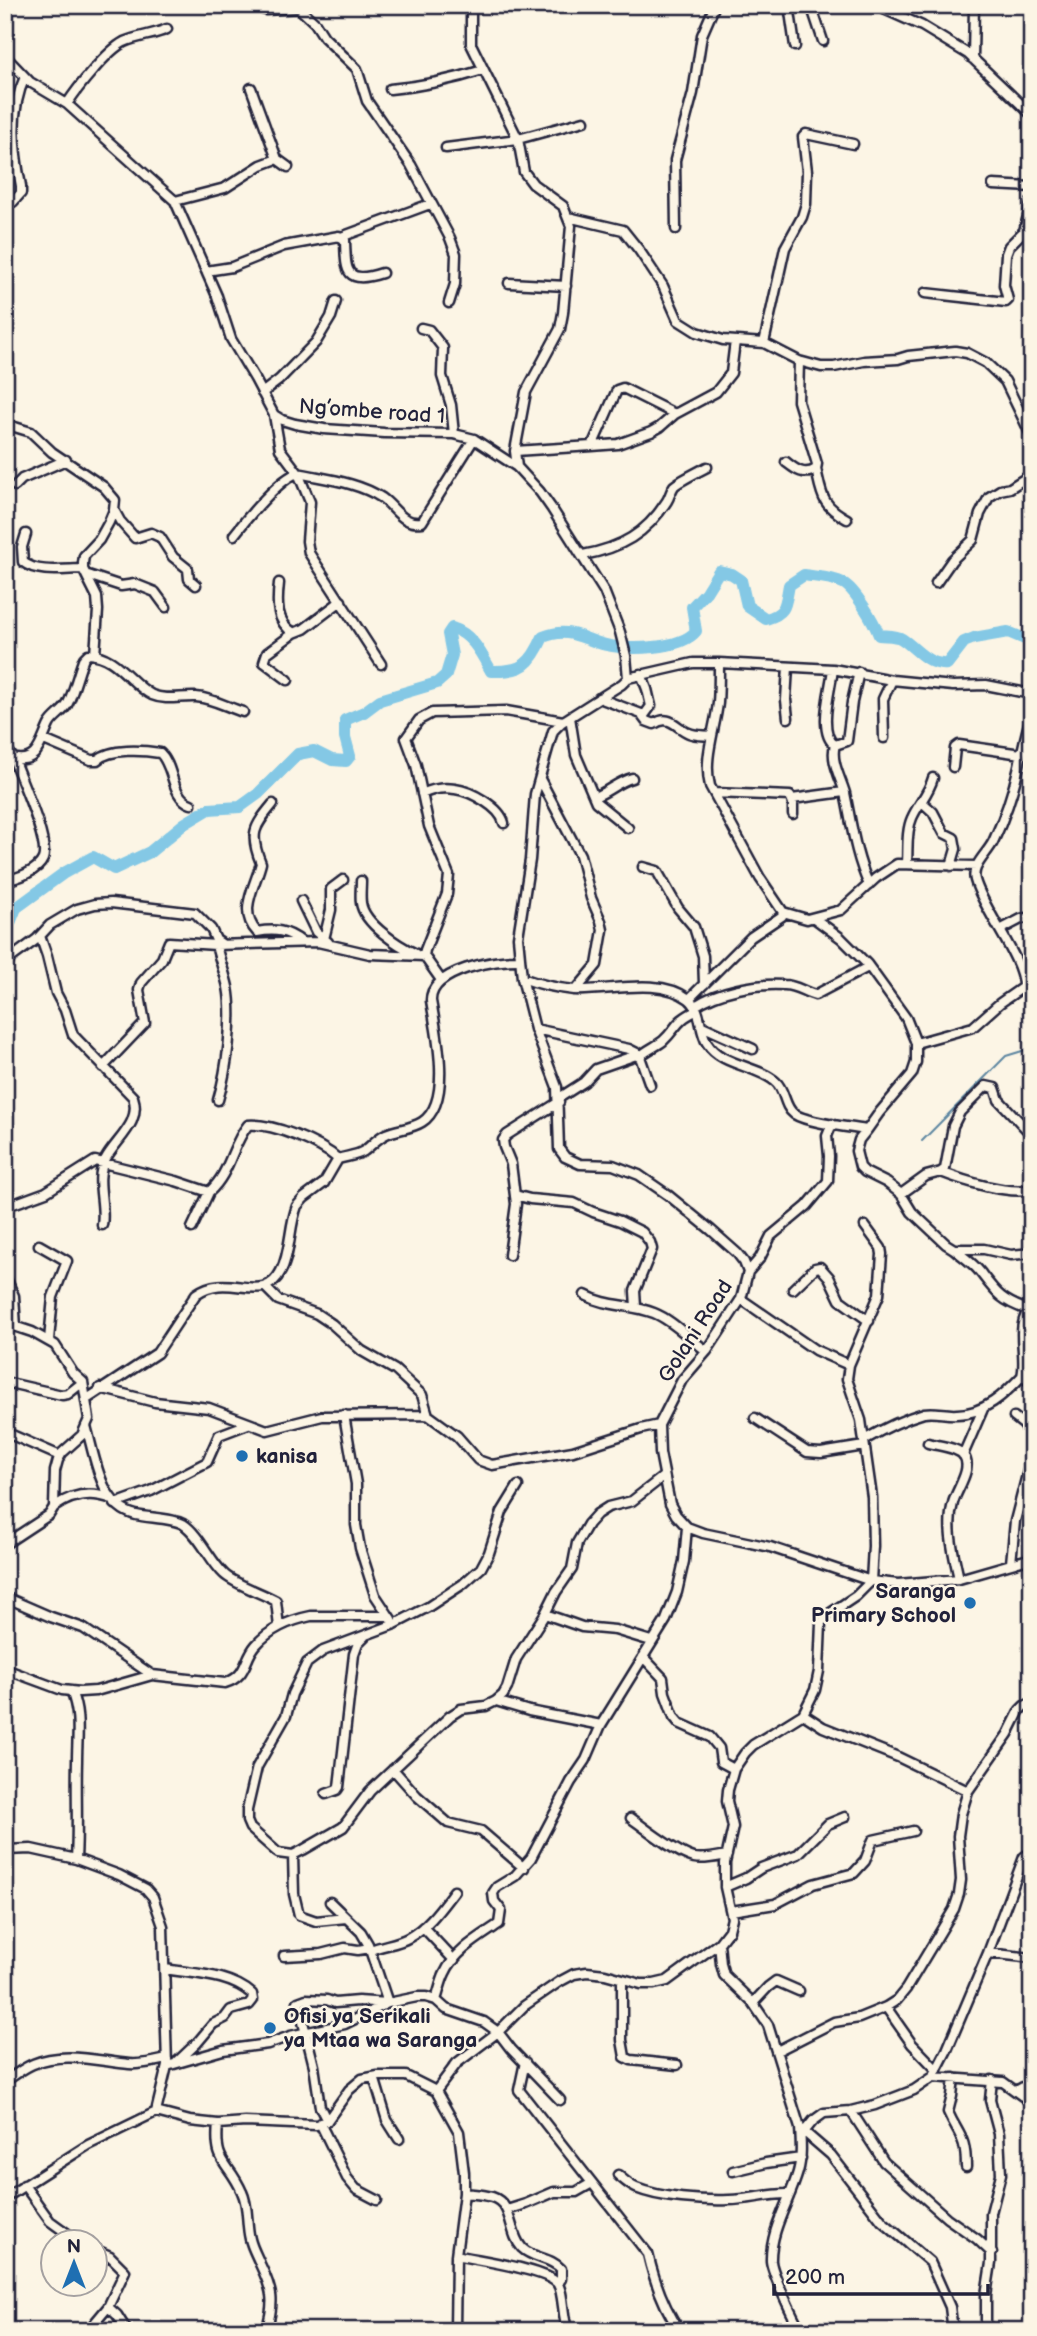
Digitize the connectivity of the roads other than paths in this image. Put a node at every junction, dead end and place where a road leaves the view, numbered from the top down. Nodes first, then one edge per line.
1 (11, 5) edge
2 (251, 5) edge
3 (471, 5) edge
4 (715, 5) edge
5 (789, 5) edge
6 (811, 5) edge
7 (876, 5) edge
8 (974, 5) edge
9 (299, 7) edge
10 (5, 13) edge
11 (167, 29) dead end
12 (823, 41) dead end
13 (795, 46) dead end
14 (5, 56) edge
15 (973, 59) junction
16 (483, 70) junction
17 (25, 77) junction
18 (251, 88) dead end
19 (390, 89) dead end
20 (67, 104) junction
21 (1032, 115) edge
22 (584, 121) dead end
23 (518, 139) junction
24 (853, 144) dead end
25 (446, 148) dead end
26 (276, 159) junction
27 (288, 167) dead end
28 (992, 184) dead end
29 (1032, 187) edge
30 (1032, 200) edge
31 (175, 201) junction
32 (13, 202) dead end
33 (430, 204) junction
34 (568, 217) junction
35 (676, 229) dead end
36 (341, 237) junction
37 (206, 271) junction
38 (382, 273) dead end
39 (509, 283) dead end
40 (566, 286) junction
41 (925, 293) dead end
42 (336, 301) dead end
43 (449, 303) dead end
44 (421, 328) dead end
45 (735, 341) junction
46 (764, 343) junction
47 (799, 362) junction
48 (262, 393) junction
49 (675, 414) junction
50 (274, 415) junction
51 (1027, 422) edge
52 (5, 424) edge
53 (454, 434) junction
54 (1032, 437) edge
55 (474, 439) junction
56 (592, 446) junction
57 (515, 451) junction
58 (66, 460) junction
59 (786, 462) dead end
60 (517, 467) junction
61 (707, 467) dead end
62 (816, 469) junction
63 (298, 473) junction
64 (1032, 474) edge
65 (15, 485) dead end
66 (114, 510) junction
67 (848, 519) dead end
68 (26, 534) dead end
69 (234, 535) dead end
70 (583, 555) junction
71 (85, 572) junction
72 (279, 583) dead end
73 (936, 583) dead end
74 (195, 585) dead end
75 (341, 601) junction
76 (166, 607) dead end
77 (294, 632) junction
78 (95, 655) junction
79 (719, 663) junction
80 (381, 664) dead end
81 (788, 667) junction
82 (833, 669) junction
83 (859, 672) junction
84 (641, 674) junction
85 (628, 678) junction
86 (288, 680) dead end
87 (892, 680) junction
88 (1032, 694) edge
89 (600, 698) junction
90 (243, 712) dead end
91 (1032, 714) edge
92 (644, 715) junction
93 (788, 718) dead end
94 (567, 719) junction
95 (712, 736) junction
96 (884, 738) dead end
97 (44, 740) junction
98 (835, 745) junction
99 (5, 746) edge
100 (1021, 754) junction
101 (13, 758) junction
102 (953, 767) dead end
103 (632, 778) dead end
104 (933, 778) dead end
105 (540, 779) junction
106 (844, 792) junction
107 (714, 793) junction
108 (422, 794) junction
109 (594, 797) junction
110 (792, 799) junction
111 (922, 802) junction
112 (191, 804) dead end
113 (274, 804) dead end
114 (793, 814) dead end
115 (504, 823) dead end
116 (628, 828) dead end
117 (907, 863) junction
118 (951, 866) junction
119 (977, 866) junction
120 (643, 867) dead end
121 (5, 880) edge
122 (343, 880) dead end
123 (361, 881) dead end
124 (869, 885) junction
125 (301, 901) dead end
126 (783, 912) junction
127 (1032, 917) edge
128 (814, 918) junction
129 (1000, 930) junction
130 (40, 936) junction
131 (327, 941) junction
132 (302, 942) junction
133 (219, 945) junction
134 (422, 956) junction
135 (520, 960) junction
136 (5, 967) edge
137 (868, 967) junction
138 (522, 978) junction
139 (441, 980) junction
140 (704, 984) junction
141 (576, 990) junction
142 (693, 1005) junction
143 (702, 1026) junction
144 (535, 1029) junction
145 (916, 1043) junction
146 (752, 1049) dead end
147 (639, 1055) junction
148 (103, 1067) junction
149 (650, 1085) dead end
150 (218, 1100) dead end
151 (559, 1100) junction
152 (832, 1124) junction
153 (867, 1130) junction
154 (1032, 1135) edge
155 (338, 1159) junction
156 (104, 1162) junction
157 (941, 1172) junction
158 (1032, 1189) edge
159 (209, 1192) junction
160 (901, 1194) junction
161 (515, 1195) junction
162 (5, 1207) edge
163 (102, 1225) dead end
164 (865, 1226) dead end
165 (192, 1228) dead end
166 (39, 1245) dead end
167 (954, 1249) junction
168 (1032, 1253) edge
169 (509, 1255) dead end
170 (748, 1272) junction
171 (5, 1276) edge
172 (266, 1287) junction
173 (793, 1289) dead end
174 (585, 1295) dead end
175 (741, 1299) junction
176 (636, 1307) junction
177 (1030, 1308) edge
178 (869, 1321) junction
179 (5, 1323) edge
180 (16, 1327) junction
181 (49, 1340) junction
182 (707, 1351) junction
183 (849, 1365) junction
184 (1022, 1376) junction
185 (5, 1382) edge
186 (83, 1382) junction
187 (1032, 1384) edge
188 (100, 1388) junction
189 (87, 1399) junction
190 (983, 1409) junction
191 (344, 1415) junction
192 (428, 1415) junction
193 (755, 1418) dead end
194 (1014, 1418) dead end
195 (248, 1424) junction
196 (86, 1426) junction
197 (659, 1426) junction
198 (5, 1432) edge
199 (864, 1443) junction
200 (928, 1443) dead end
201 (964, 1455) junction
202 (60, 1456) junction
203 (664, 1476) junction
204 (518, 1486) dead end
205 (113, 1502) junction
206 (54, 1507) junction
207 (687, 1527) junction
208 (5, 1544) edge
209 (1032, 1558) edge
210 (1011, 1563) junction
211 (959, 1579) junction
212 (871, 1581) junction
213 (5, 1597) edge
214 (545, 1614) junction
215 (388, 1616) junction
216 (395, 1624) junction
217 (279, 1627) junction
218 (367, 1634) junction
219 (651, 1641) junction
220 (643, 1657) junction
221 (5, 1669) edge
222 (152, 1675) junction
223 (71, 1691) junction
224 (496, 1701) junction
225 (1032, 1703) edge
226 (803, 1714) junction
227 (601, 1725) junction
228 (393, 1769) junction
229 (734, 1769) junction
230 (968, 1791) junction
231 (326, 1794) dead end
232 (845, 1817) dead end
233 (631, 1818) dead end
234 (913, 1832) dead end
235 (5, 1850) edge
236 (1032, 1852) edge
237 (727, 1855) junction
238 (293, 1856) junction
239 (76, 1859) junction
240 (524, 1868) junction
241 (725, 1887) junction
242 (454, 1891) dead end
243 (330, 1902) dead end
244 (732, 1912) junction
245 (346, 1918) junction
246 (423, 1927) junction
247 (719, 1943) junction
248 (371, 1949) junction
249 (988, 1953) junction
250 (284, 1956) dead end
251 (1032, 1958) edge
252 (454, 1959) junction
253 (165, 1969) junction
254 (622, 1980) junction
255 (799, 1991) dead end
256 (436, 2000) junction
257 (388, 2003) junction
258 (752, 2003) junction
259 (886, 2007) junction
260 (498, 2032) junction
261 (307, 2033) junction
262 (777, 2050) junction
263 (525, 2062) junction
264 (169, 2063) junction
265 (677, 2065) dead end
266 (935, 2073) junction
267 (374, 2077) junction
268 (954, 2078) junction
269 (992, 2080) junction
270 (5, 2081) edge
271 (1032, 2082) edge
272 (436, 2091) junction
273 (1016, 2091) junction
274 (560, 2100) dead end
275 (1032, 2104) edge
276 (851, 2111) junction
277 (156, 2112) junction
278 (324, 2122) junction
279 (218, 2124) junction
280 (802, 2130) junction
281 (399, 2139) dead end
282 (801, 2158) junction
283 (966, 2167) dead end
284 (733, 2171) dead end
285 (618, 2175) dead end
286 (592, 2183) junction
287 (24, 2185) junction
288 (464, 2193) junction
289 (790, 2194) junction
290 (5, 2198) edge
291 (377, 2200) dead end
292 (507, 2210) junction
293 (60, 2228) edge
294 (992, 2253) junction
295 (108, 2255) edge
296 (456, 2255) junction
297 (558, 2283) junction
298 (108, 2307) junction
299 (88, 2331) edge
300 (127, 2331) edge
301 (267, 2331) edge
302 (455, 2331) edge
303 (568, 2331) edge
304 (680, 2331) edge
305 (801, 2331) edge
306 (953, 2331) edge
307 (986, 2331) edge

1 - 10 street
2 - 9 street
3 - 16 street
4 - 35 street
5 - 13 street
6 - 12 street
7 - 15 street
8 - 15 street
9 - 33 street
11 - 20 street
14 - 17 street, Ng’ombe road 1
15 - 21 street
16 - 19 street
16 - 23 street
17 - 20 street, Ng’ombe road 1
17 - 32 street
18 - 26 street
20 - 31 street, Ng’ombe road 1
22 - 23 street
23 - 25 street
23 - 34 street
24 - 46 street
26 - 27 street
26 - 31 street
28 - 29 street
30 - 41 street
31 - 37 street, Ng’ombe road 1
33 - 36 street
33 - 43 street
34 - 40 street
34 - 45 street
36 - 37 street
36 - 38 street
37 - 48 street, Ng’ombe road 1
39 - 40 street
40 - 57 street
42 - 48 street
44 - 53 street
45 - 46 street
45 - 49 street
46 - 47 street
47 - 51 street
47 - 62 street
48 - 50 street, Ng’ombe road 1
49 - 56 street
49 - 56 street
50 - 53 street, Ng’ombe road 1
50 - 63 street
51 - 54 street
52 - 58 street
53 - 55 street, Ng’ombe road 1
55 - 60 street, Ng’ombe road 1
55 - 63 street
56 - 57 street
57 - 60 street
58 - 65 street
58 - 66 street
59 - 62 street
60 - 70 street, Ng’ombe road 1
61 - 70 street
62 - 67 street
63 - 69 street
63 - 75 street
64 - 73 street
66 - 71 street
66 - 74 street
68 - 71 street
70 - 85 street, Ng’ombe road 1
71 - 76 street
71 - 78 street
72 - 77 street
75 - 77 street
75 - 80 street
77 - 86 street
78 - 90 street
78 - 97 street
79 - 81 street
79 - 84 street
79 - 95 street
81 - 82 street
81 - 93 street
82 - 83 street
82 - 98 street
83 - 87 street
83 - 98 street
84 - 85 street
84 - 92 street
85 - 89 street
87 - 88 street
87 - 96 street
89 - 92 street
89 - 94 street
91 - 100 street
92 - 95 street
94 - 105 street, Golani Road
94 - 108 street
94 - 109 street
95 - 107 street
97 - 101 street
97 - 112 street
98 - 106 street
99 - 101 street
100 - 102 street
100 - 119 street
101 - 121 street
103 - 109 street
104 - 111 street
105 - 135 street, Golani Road
105 - 141 street
106 - 110 street
106 - 124 street
107 - 110 street
107 - 126 street
108 - 115 street
108 - 134 street
109 - 116 street
110 - 114 street
111 - 117 street
111 - 118 street
113 - 132 street
117 - 118 street
117 - 124 street
118 - 119 street
119 - 129 street
120 - 140 street
122 - 131 street
123 - 134 street
124 - 128 street
125 - 131 street
126 - 128 street
126 - 140 street
127 - 129 street
128 - 137 street
129 - 145 street
130 - 133 street
130 - 136 street
130 - 148 street
131 - 132 street
131 - 134 street
132 - 133 street
133 - 148 street
133 - 150 street
134 - 139 street
135 - 138 street, Golani Road
135 - 139 street
137 - 142 street
137 - 145 street
138 - 141 street
138 - 144 street, Golani Road
139 - 155 street
140 - 142 street
141 - 142 street
142 - 143 street
142 - 147 street
143 - 146 street
143 - 152 street
144 - 147 street
144 - 151 street, Golani Road
145 - 153 street
147 - 149 street
147 - 151 street
148 - 156 street
151 - 161 street
151 - 170 street, Golani Road
152 - 153 street
152 - 170 street
153 - 160 street
154 - 157 street
155 - 159 street
155 - 172 street
156 - 159 street
156 - 162 street
156 - 163 street
157 - 158 street
157 - 160 street
159 - 165 street
160 - 167 street
161 - 169 street
161 - 176 street
164 - 178 street
166 - 181 street
167 - 168 street
167 - 177 street
170 - 175 street, Golani Road
171 - 180 street
172 - 188 street
172 - 192 street
173 - 178 street
174 - 176 street
175 - 182 street, Golani Road
175 - 183 street
176 - 182 street
177 - 184 street
178 - 183 street
179 - 180 street
180 - 181 street
181 - 186 street
182 - 197 street, Golani Road
183 - 199 street
184 - 187 street
184 - 190 street
185 - 186 street
186 - 189 street
188 - 189 street
188 - 195 street
189 - 196 street
190 - 199 street
190 - 201 street
191 - 192 street
191 - 195 street
191 - 215 street
192 - 197 street
193 - 199 street
194 - 210 street
195 - 205 street
196 - 202 street
196 - 205 street
197 - 203 street
198 - 202 street
199 - 212 street
200 - 201 street
201 - 211 street
202 - 206 street
203 - 207 street
203 - 214 street
204 - 216 street
205 - 206 street
205 - 217 street
206 - 208 street
207 - 212 street
207 - 219 street
209 - 210 street
210 - 211 street
211 - 212 street
212 - 226 street
213 - 222 street
214 - 219 street
214 - 224 street
215 - 216 street
215 - 217 street
216 - 218 street
217 - 222 street
218 - 231 street
218 - 238 street
219 - 220 street
220 - 227 street
220 - 229 street
221 - 223 street
222 - 223 street
223 - 239 street
224 - 227 street
224 - 228 street
225 - 230 street
226 - 229 street
226 - 230 street
227 - 240 street
228 - 238 street
228 - 240 street
229 - 237 street
230 - 259 street
232 - 241 street
233 - 237 street
234 - 244 street
235 - 239 street
236 - 249 street
237 - 241 street
238 - 245 street
239 - 253 street
240 - 252 street
241 - 244 street
242 - 246 street
243 - 245 street
244 - 247 street
245 - 248 street
246 - 248 street
246 - 252 street
247 - 254 street
247 - 258 street
248 - 250 street
248 - 257 street
249 - 251 street
249 - 266 street
252 - 256 street
253 - 264 street
253 - 264 street
254 - 260 street
254 - 265 street
255 - 258 street
256 - 257 street
256 - 260 street
257 - 261 street
257 - 261 street
258 - 262 street
259 - 262 street
259 - 266 street
260 - 263 street
260 - 272 street
261 - 264 street
261 - 278 street
262 - 280 street
263 - 274 street
263 - 286 street
264 - 270 street
264 - 277 street
266 - 268 street
266 - 276 street
267 - 272 street
267 - 278 street
267 - 281 street
268 - 269 street
268 - 283 street
269 - 273 street
269 - 294 street
271 - 273 street
272 - 288 street
273 - 275 street
276 - 280 street
276 - 294 street
277 - 279 street
277 - 287 street
278 - 279 street
278 - 291 street
279 - 301 street
280 - 282 street
280 - 306 street
282 - 284 street
282 - 289 street
285 - 289 street
286 - 292 street
286 - 304 street
287 - 290 street
287 - 293 street
288 - 292 street
288 - 296 street
289 - 305 street
292 - 297 street
294 - 307 street
295 - 298 street
296 - 297 street
296 - 302 street
297 - 303 street
298 - 299 street
298 - 300 street

